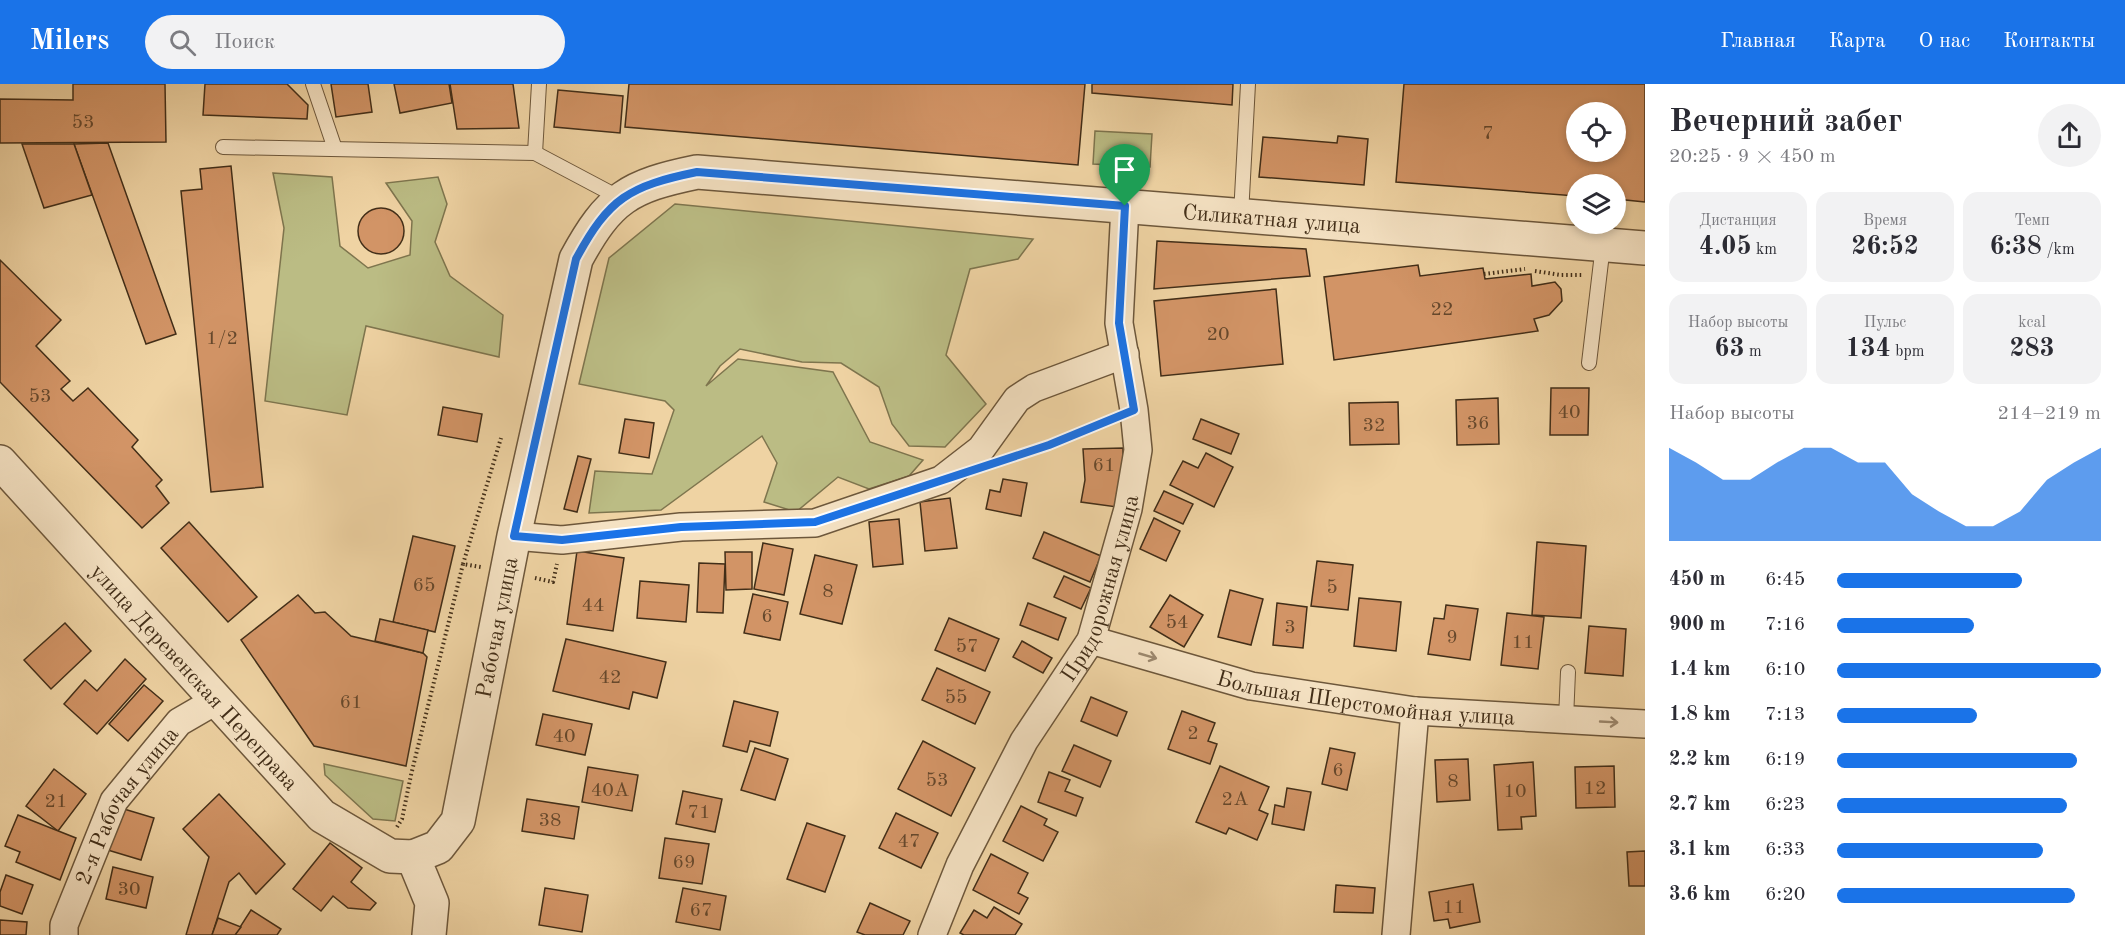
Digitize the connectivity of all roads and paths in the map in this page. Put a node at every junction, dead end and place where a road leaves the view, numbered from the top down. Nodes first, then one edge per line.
1 (313, 84) edge
2 (539, 84) edge
3 (1248, 84) edge
4 (223, 147) dead end
5 (335, 149) junction
6 (535, 153) junction
7 (620, 198) junction
8 (1125, 206) junction
9 (1240, 215) junction
10 (1603, 244) junction
11 (1645, 248) edge
12 (576, 259) joint
13 (1484, 274) dead end
14 (1561, 275) dead end
15 (1125, 354) junction
16 (1589, 363) dead end
17 (1134, 410) junction
18 (501, 438) dead end
19 (1006, 459) dead end
20 (0, 462) edge
21 (13, 491) edge
22 (514, 536) junction
23 (463, 564) junction
24 (482, 567) dead end
25 (530, 577) dead end
26 (553, 582) dead end
27 (1091, 640) junction
28 (1568, 672) dead end
29 (218, 700) junction
30 (1415, 711) junction
31 (1566, 719) junction
32 (1645, 724) edge
33 (403, 845) junction
34 (64, 935) edge
35 (429, 935) edge
36 (932, 935) edge
37 (1396, 935) edge

1 - 5 lane
2 - 6 lane
3 - 9 lane
4 - 5 lane
5 - 6 lane
6 - 7 lane
7 - 8 street, Силикатная улица
7 - 12 street, Силикатная улица
8 - 9 street, Силикатная улица
8 - 15 street, Придорожная улица
9 - 10 street, Силикатная улица
10 - 11 street, Силикатная улица
10 - 16 lane
12 - 22 street, Рабочая улица
13 - 14 path
15 - 17 street, Придорожная улица
15 - 22 street
17 - 19 path
17 - 27 street, Придорожная улица
18 - 23 path
20 - 21 street, улица Деревенская Переправа
21 - 29 street, улица Деревенская Переправа
22 - 33 street, Рабочая улица
23 - 24 path
23 - 33 path
25 - 26 path
27 -> 30 street, Большая Шерстомойная улица
27 - 36 street, Придорожная улица
28 - 31 lane
29 - 33 street, улица Деревенская Переправа
29 - 34 street, 2-я Рабочая улица
30 - 31 street, Большая Шерстомойная улица
30 - 37 street
31 -> 32 street, Большая Шерстомойная улица
33 - 35 street

